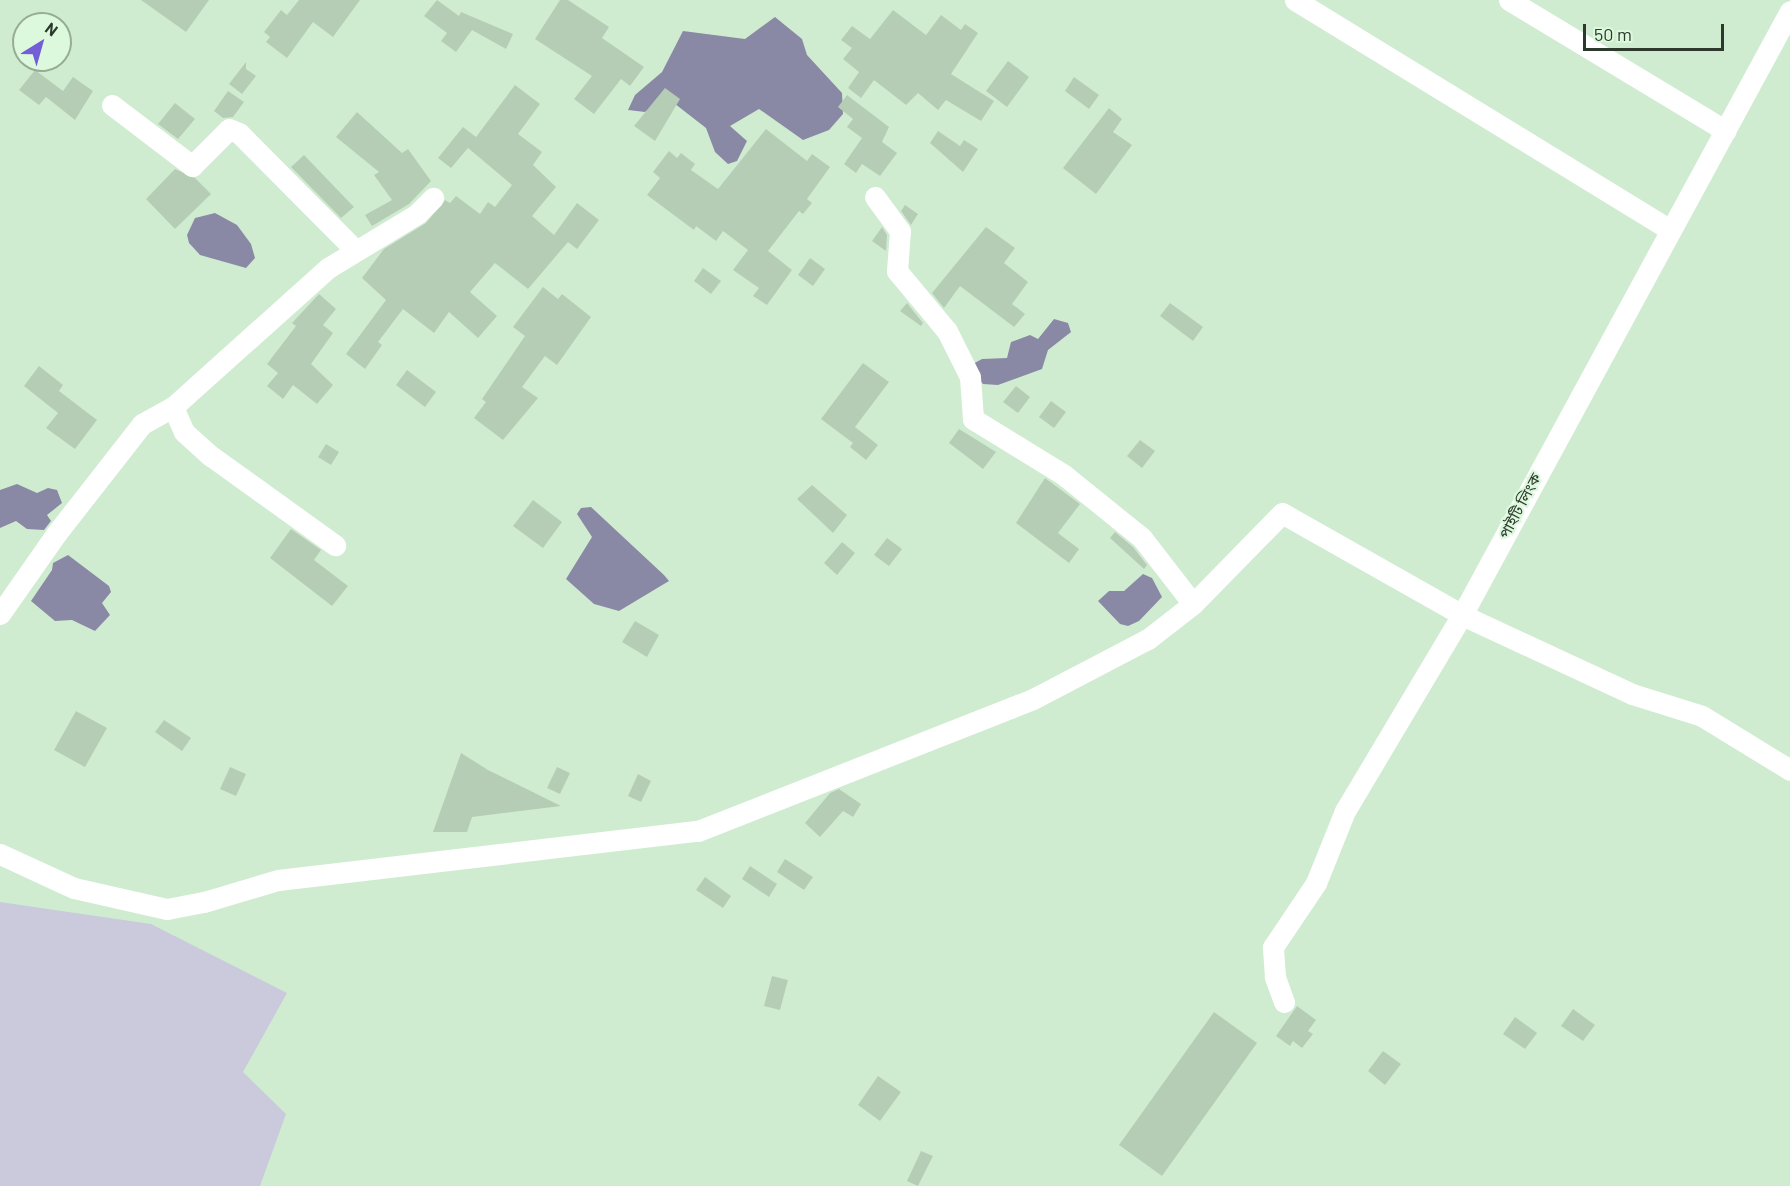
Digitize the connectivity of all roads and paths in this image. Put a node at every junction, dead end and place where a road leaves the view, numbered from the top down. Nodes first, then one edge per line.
1 (1295, 0) edge
2 (1509, 0) edge
3 (1790, 11) edge
4 (112, 105) dead end
5 (1726, 131) junction
6 (875, 197) dead end
7 (433, 198) dead end
8 (1669, 229) junction
9 (355, 250) junction
10 (173, 407) junction
11 (335, 545) dead end
12 (1193, 604) junction
13 (0, 615) edge
14 (1462, 615) junction
15 (1790, 770) edge
16 (0, 854) edge
17 (1284, 1002) dead end

1 - 8 street
2 - 5 street
3 - 5 street, পাইটি লিংক
4 - 9 street
5 - 8 street, পাইটি লিংক
6 - 12 street
7 - 9 street
8 - 14 street, পাইটি লিংক
9 - 10 street
10 - 11 street
10 - 13 street
12 - 14 street
12 - 16 street
14 - 15 street
14 - 17 street, পাইটি লিংক

